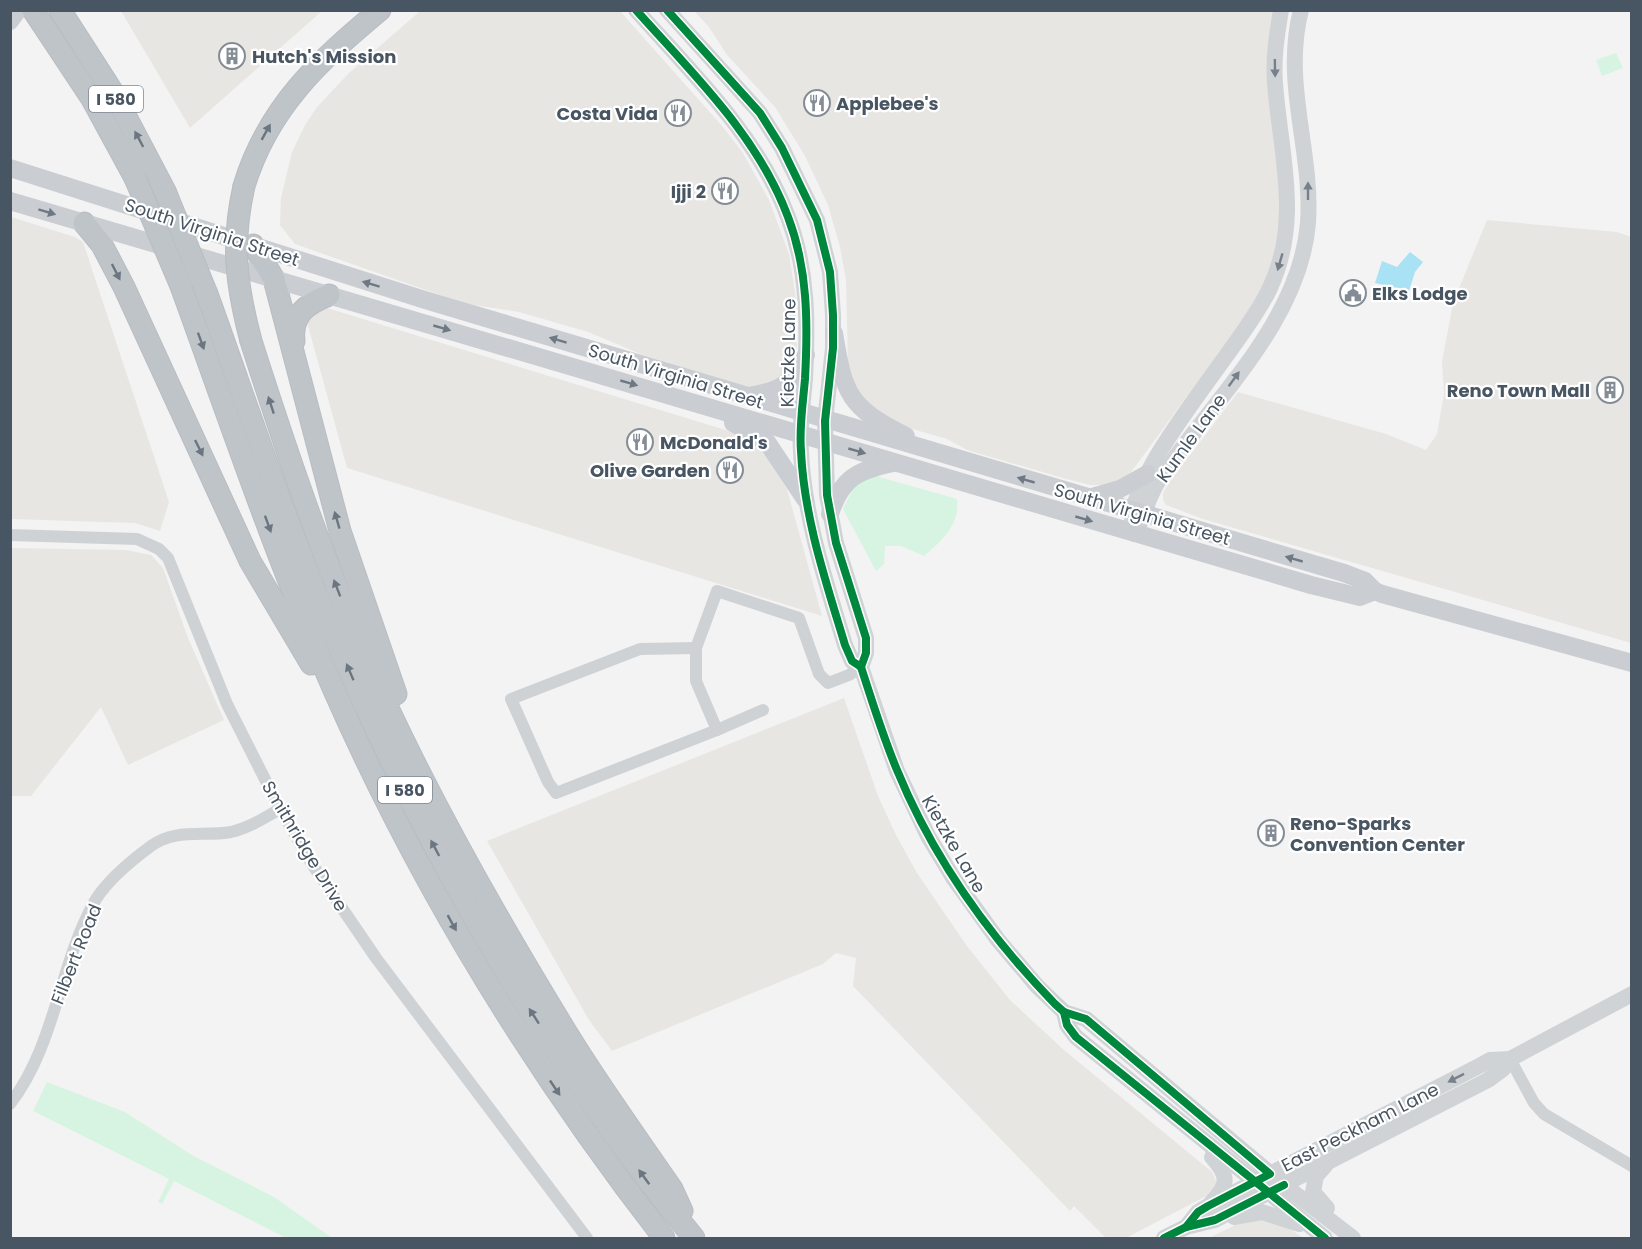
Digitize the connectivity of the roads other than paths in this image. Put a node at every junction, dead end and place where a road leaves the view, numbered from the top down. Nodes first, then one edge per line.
1 (18, 10) edge
2 (33, 10) edge
3 (380, 10) edge
4 (636, 10) edge
5 (667, 10) edge
6 (1281, 10) edge
7 (1301, 10) edge
8 (60, 11) edge
9 (10, 21) edge
10 (10, 163) edge
11 (10, 168) edge
12 (58, 183) junction
13 (10, 201) edge
14 (84, 223) junction
15 (253, 245) junction
16 (274, 279) junction
17 (329, 295) junction
18 (1259, 308) junction
19 (1282, 308) junction
20 (494, 321) junction
21 (834, 333) junction
22 (488, 342) junction
23 (806, 355) junction
24 (296, 369) junction
25 (746, 397) junction
26 (694, 403) junction
27 (802, 414) junction
28 (825, 421) junction
29 (801, 434) junction
30 (824, 441) junction
31 (945, 456) junction
32 (896, 463) junction
33 (1147, 474) junction
34 (805, 499) junction
35 (1088, 499) junction
36 (1138, 513) junction
37 (830, 514) junction
38 (1135, 534) junction
39 (10, 535) edge
40 (1375, 591) junction
41 (696, 648) junction
42 (1632, 663) edge
43 (861, 667) junction
44 (763, 710) dead end
45 (717, 730) junction
46 (357, 740) junction
47 (280, 809) junction
48 (492, 905) junction
49 (1632, 994) edge
50 (1064, 1012) junction
51 (1510, 1059) junction
52 (10, 1104) edge
53 (1185, 1127) junction
54 (1332, 1160) junction
55 (1632, 1166) edge
56 (1270, 1174) junction
57 (1253, 1182) junction
58 (1284, 1185) junction
59 (1267, 1193) junction
60 (1208, 1206) junction
61 (1207, 1223) junction
62 (1186, 1227) junction
63 (1319, 1234) edge
64 (587, 1239) edge
65 (664, 1239) edge
66 (694, 1239) edge
67 (1164, 1239) edge
68 (1353, 1239) edge
69 (1358, 1239) edge

1 - 9 main road
2 -> 46 highway, I 580, bridge
48 -> 3 highway, bridge
4 - 23 main road, Kietzke Lane
5 - 21 main road, Kietzke Lane
6 -> 18 main road, Kumle Lane
19 -> 7 main road, Kumle Lane
66 -> 8 highway, I 580, bridge
10 - 12 main road
11 - 12 main road, South Virginia Street
12 - 15 main road, South Virginia Street
13 -> 14 main road, South Virginia Street
14 - 16 main road, South Virginia Street
14 -> 46 highway
15 - 16 highway
20 -> 15 main road, South Virginia Street
16 - 17 main road, South Virginia Street
16 - 24 highway
17 -> 22 main road, South Virginia Street
17 - 24 highway
18 - 19 main road
18 - 33 main road, Kumle Lane
36 -> 19 main road, Kumle Lane
20 - 22 main road
25 -> 20 main road, South Virginia Street
21 - 28 main road, Kietzke Lane
21 - 31 main road
22 -> 26 main road, South Virginia Street
23 - 25 main road
23 - 27 main road, Kietzke Lane
48 -> 24 highway
25 - 27 main road, South Virginia Street
26 - 29 main road, South Virginia Street
26 - 34 main road
27 - 28 main road, South Virginia Street
27 - 29 main road, Kietzke Lane
28 - 30 main road, Kietzke Lane
28 - 31 main road, South Virginia Street
29 - 30 main road, South Virginia Street
29 - 34 main road, Kietzke Lane
30 -> 32 main road, South Virginia Street
30 - 37 main road, Kietzke Lane
35 -> 31 main road, South Virginia Street
32 - 37 main road
32 -> 38 main road, South Virginia Street
33 - 35 main road
33 - 36 main road, Kumle Lane
34 - 43 main road, Kietzke Lane
35 - 36 main road, South Virginia Street
36 - 38 main road, Kumle Lane
40 -> 36 main road, South Virginia Street
37 - 43 main road, Kietzke Lane
38 - 40 main road, South Virginia Street
39 - 47 street, Smithridge Drive
40 - 42 main road, South Virginia Street
41 - 43 street
41 - 45 street
41 - 45 street
43 - 50 main road, Kietzke Lane
44 - 45 street
46 -> 65 highway, I 580
47 - 52 street, Filbert Road
47 - 64 street, Smithridge Drive
48 - 66 highway
49 - 51 main road, East Peckham Lane
50 - 53 main road, Kietzke Lane
50 - 56 main road, Kietzke Lane
51 - 54 main road, East Peckham Lane
51 - 55 street
51 -> 56 main road, East Peckham Lane
53 - 57 main road, Kietzke Lane
53 - 60 main road
54 - 58 main road, East Peckham Lane
54 - 69 main road
56 - 57 main road, East Peckham Lane
56 - 58 main road, Kietzke Lane
57 - 59 main road, Kietzke Lane
57 - 60 main road, East Peckham Lane
58 - 59 main road, East Peckham Lane
58 - 68 main road, Kietzke Lane
59 - 61 main road, East Peckham Lane
59 - 63 main road, Kietzke Lane
60 - 62 main road, East Peckham Lane
61 - 62 main road, East Peckham Lane
61 - 63 main road
62 - 67 main road, East Peckham Lane

